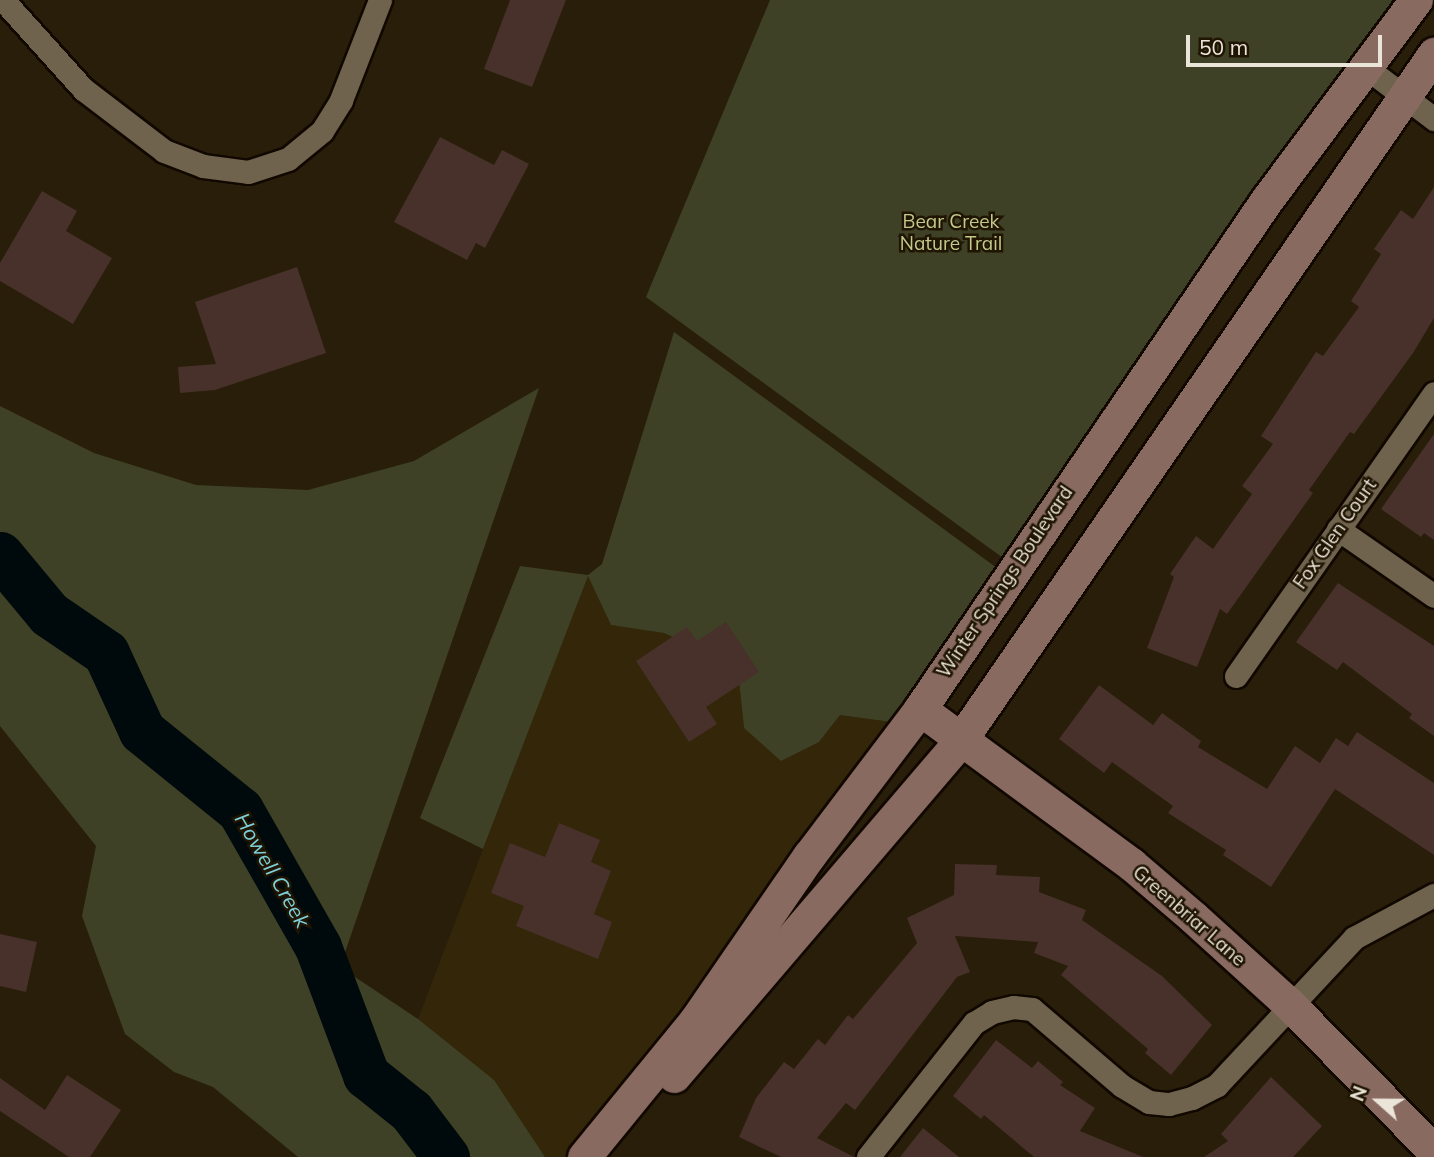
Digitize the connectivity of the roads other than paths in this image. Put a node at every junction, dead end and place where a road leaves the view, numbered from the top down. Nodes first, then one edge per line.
1 (3, 0) edge
2 (380, 0) edge
3 (1416, 0) edge
4 (1434, 54) edge
5 (1368, 69) junction
6 (1404, 97) junction
7 (1434, 119) edge
8 (1434, 393) edge
9 (1338, 529) junction
10 (1434, 596) edge
11 (1236, 676) dead end
12 (920, 709) junction
13 (960, 741) junction
14 (1434, 895) edge
15 (1288, 1003) junction
16 (1434, 1151) edge
17 (584, 1157) edge
18 (609, 1157) edge
19 (868, 1157) edge

1 - 2 street
3 - 5 street, Winter Springs Boulevard
4 - 6 street
5 - 6 street
5 - 12 street, Winter Springs Boulevard
6 - 7 street
6 - 13 street
8 - 9 street, Fox Glen Court
9 - 10 street
9 - 11 street, Fox Glen Court
12 - 13 street, Greenbriar Lane
12 - 17 street, Winter Springs Boulevard
13 - 15 street, Greenbriar Lane
13 - 18 street
14 - 15 street
15 - 16 street, Greenbriar Lane
15 - 19 street

